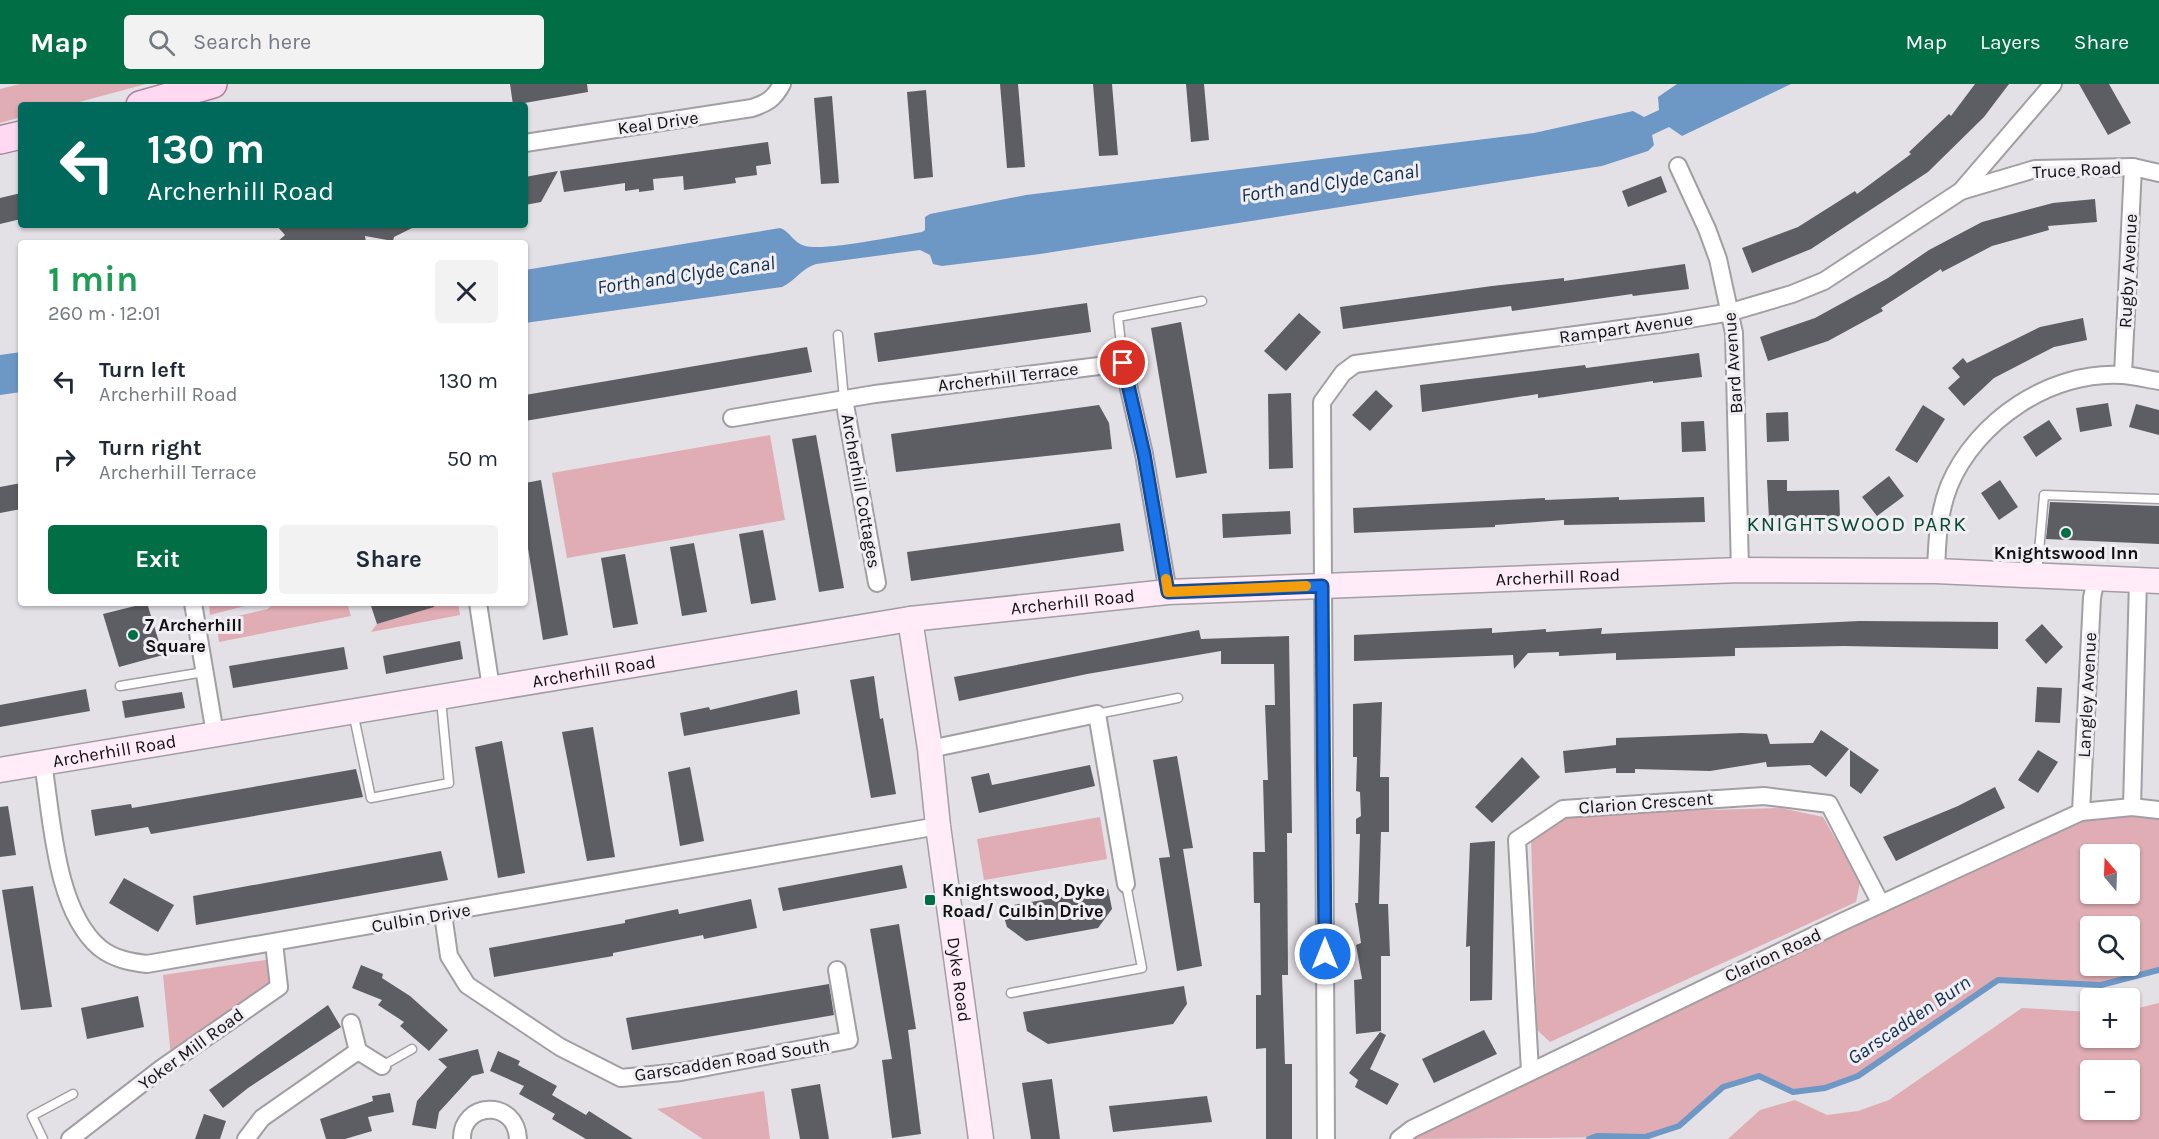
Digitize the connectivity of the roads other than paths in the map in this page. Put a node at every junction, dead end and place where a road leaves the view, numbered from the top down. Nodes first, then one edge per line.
1 (213, 84) edge
2 (782, 84) edge
3 (2053, 84) edge
4 (150, 102) edge
5 (18, 136) edge
6 (0, 140) edge
7 (528, 143) edge
8 (1678, 166) dead end
9 (2133, 167) junction
10 (2159, 173) edge
11 (1961, 191) junction
12 (1202, 301) dead end
13 (1731, 312) junction
14 (838, 335) dead end
15 (1123, 363) junction
16 (2122, 375) junction
17 (2159, 381) edge
18 (844, 399) junction
19 (732, 418) dead end
20 (2159, 499) edge
21 (1740, 570) junction
22 (1936, 571) junction
23 (2037, 576) junction
24 (2096, 578) junction
25 (2148, 581) edge
26 (877, 583) dead end
27 (1322, 586) junction
28 (1168, 592) junction
29 (193, 606) edge
30 (478, 606) edge
31 (910, 619) junction
32 (204, 672) junction
33 (120, 686) dead end
34 (491, 688) junction
35 (441, 697) junction
36 (1178, 698) dead end
37 (353, 711) junction
38 (1097, 714) junction
39 (215, 734) junction
40 (930, 749) junction
41 (43, 763) junction
42 (0, 770) edge
43 (2132, 807) junction
44 (2159, 810) edge
45 (2080, 813) junction
46 (938, 826) junction
47 (1126, 884) joint
48 (1881, 904) junction
49 (443, 914) junction
50 (274, 943) junction
51 (837, 970) dead end
52 (1011, 993) dead end
53 (351, 1023) dead end
54 (412, 1049) dead end
55 (358, 1051) junction
56 (382, 1066) joint
57 (1530, 1071) junction
58 (73, 1094) dead end
59 (43, 1139) edge
60 (70, 1139) edge
61 (246, 1139) edge
62 (462, 1139) edge
63 (518, 1139) edge
64 (981, 1139) edge
65 (1326, 1139) edge
66 (1399, 1139) edge

1 - 4 main road
2 - 7 street, Keal Drive
3 - 11 street, Rampart Avenue
5 - 6 main road
8 - 13 street, Bard Avenue
9 - 10 street, Truce Road
9 - 11 street, Truce Road
9 - 16 street, Rugby Avenue
11 - 13 street, Rampart Avenue
12 - 15 lane
13 - 21 street, Bard Avenue
13 - 27 street, Rampart Avenue
14 - 18 lane
15 - 18 street, Archerhill Terrace
15 - 28 street
16 - 17 street
16 - 22 street
18 - 19 street, Archerhill Terrace
18 - 26 street, Archerhill Cottages
20 - 23 lane
21 - 22 street, Archerhill Road
21 - 27 street, Archerhill Road
22 - 23 street, Archerhill Road
23 - 24 street, Archerhill Road
24 - 25 street, Archerhill Road
24 - 45 street, Langley Avenue
25 - 43 street
27 - 28 street, Archerhill Road
27 - 65 street, Rampart Avenue
28 - 31 street, Archerhill Road
29 - 32 street
30 - 34 street
31 - 34 street, Archerhill Road
31 - 40 street, Dyke Road
32 - 33 lane
32 - 39 street
34 - 35 street, Archerhill Road
35 - 37 street, Archerhill Road
35 - 37 lane
36 - 38 lane
37 - 39 street, Archerhill Road
38 - 40 street
38 - 47 street
39 - 41 street, Archerhill Road
40 - 46 street, Dyke Road
41 - 42 street, Archerhill Road
41 - 50 street, Culbin Drive
43 - 44 street, Clarion Road
43 - 45 street, Clarion Road
45 - 48 street, Clarion Road
46 - 49 street, Culbin Drive
46 - 64 street, Dyke Road
47 - 52 lane
48 - 57 street, Clarion Road
48 - 57 street, Clarion Crescent
49 - 50 street, Culbin Drive
49 - 51 street, Garscadden Road South
50 - 60 street, Yoker Mill Road
53 - 55 street
54 - 56 lane
55 - 56 street
55 - 61 street
57 - 66 street, Clarion Road
58 - 59 lane
62 - 63 street

